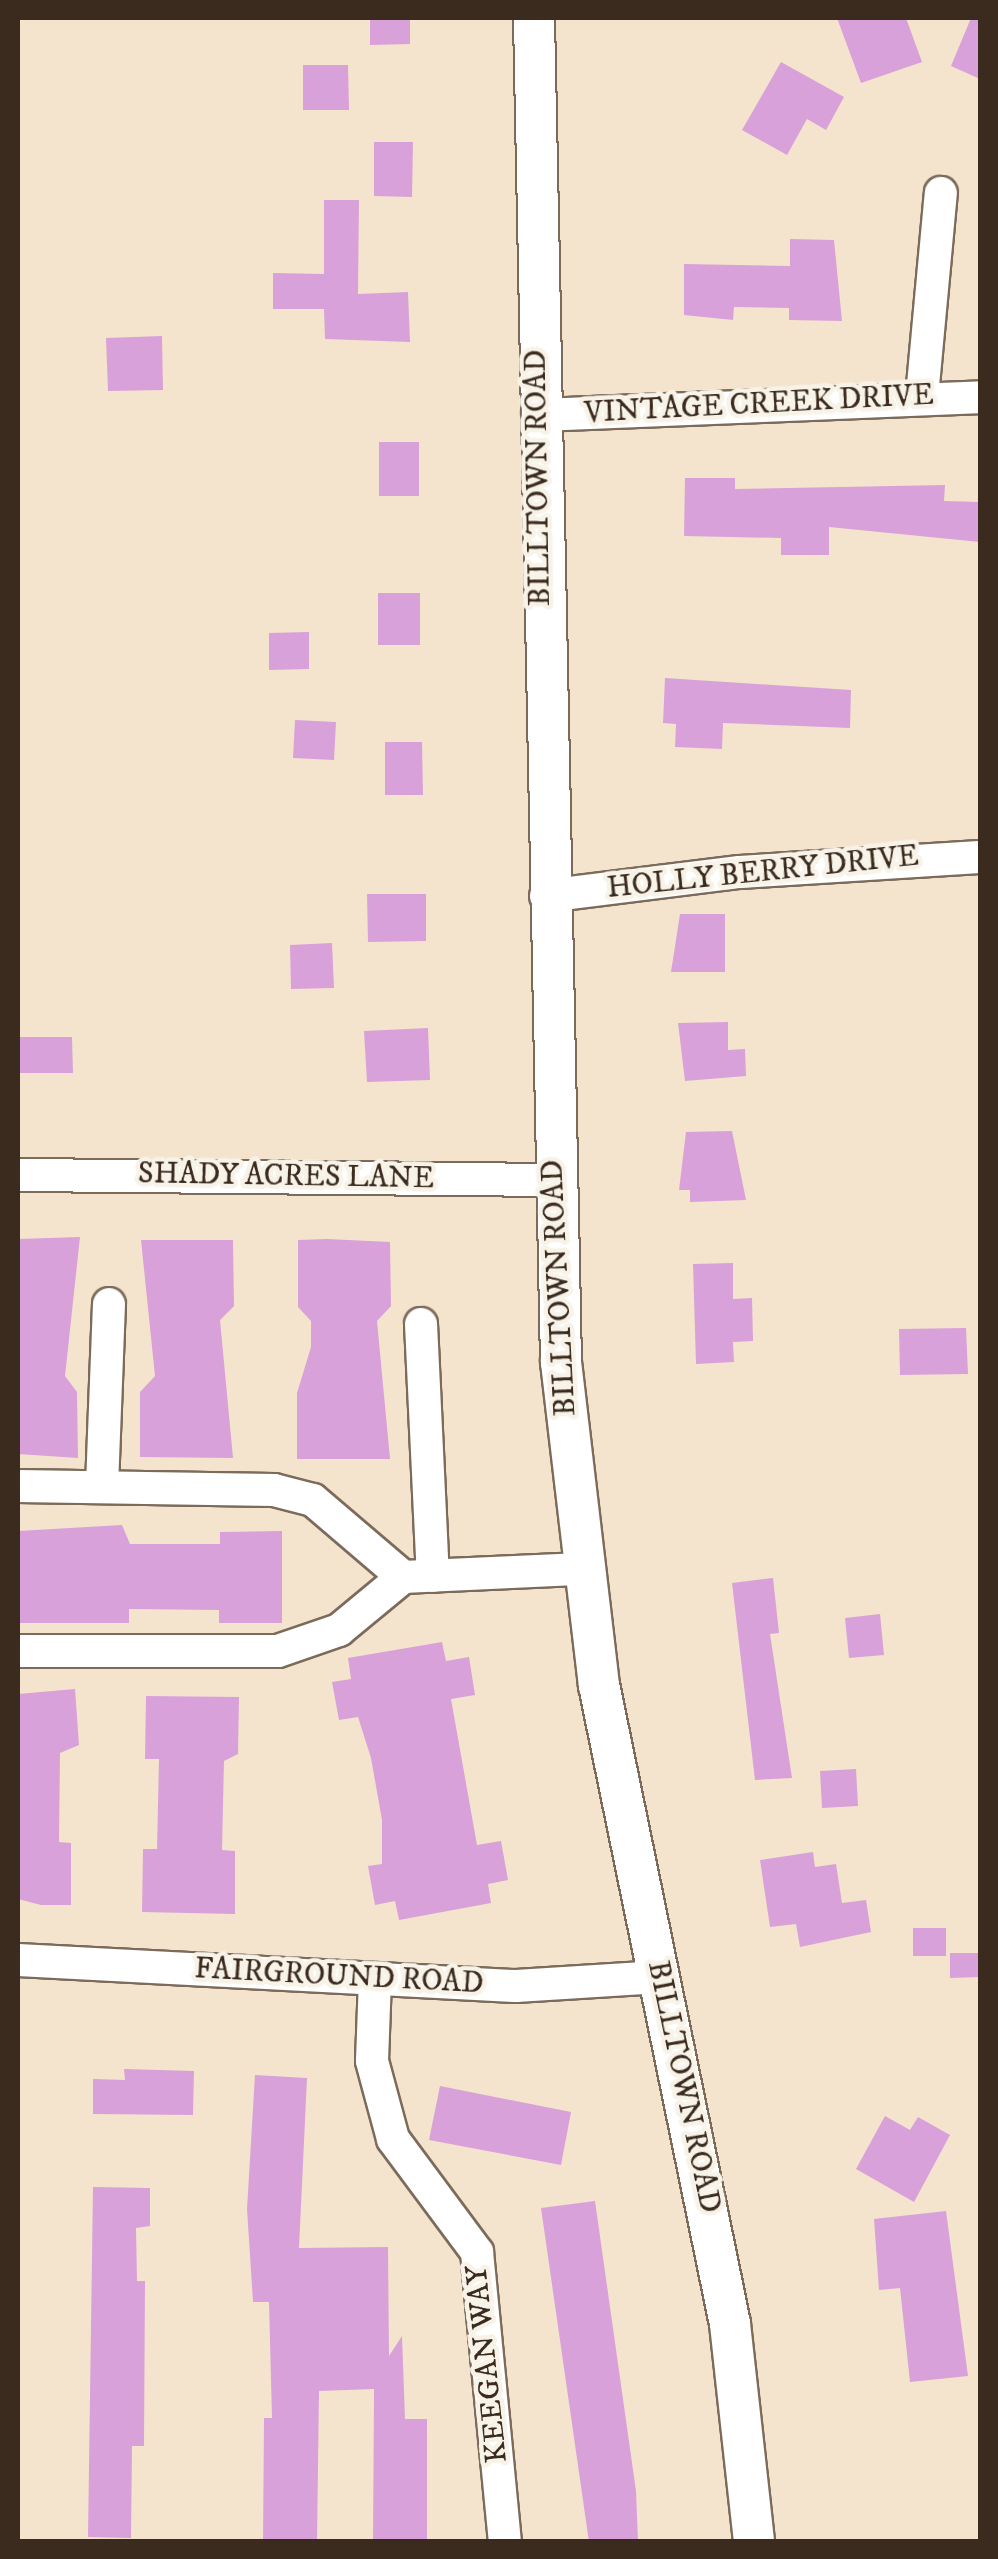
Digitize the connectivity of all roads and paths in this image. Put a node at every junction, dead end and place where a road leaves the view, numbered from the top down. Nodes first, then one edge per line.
1 (534, 18) edge
2 (941, 193) dead end
3 (922, 396) junction
4 (980, 397) edge
5 (538, 415) junction
6 (980, 857) edge
7 (546, 896) junction
8 (18, 1175) edge
9 (554, 1180) junction
10 (109, 1304) dead end
11 (421, 1324) dead end
12 (18, 1486) edge
13 (102, 1486) junction
14 (582, 1569) junction
15 (418, 1576) junction
16 (18, 1651) edge
17 (18, 1960) edge
18 (660, 1977) junction
19 (375, 1979) junction
20 (506, 2542) edge
21 (754, 2542) edge

1 - 5 main road, BILLTOWN ROAD
2 - 3 street
3 - 4 street, VINTAGE CREEK DRIVE
3 - 5 street, VINTAGE CREEK DRIVE
5 - 7 main road, BILLTOWN ROAD
6 - 7 street, HOLLY BERRY DRIVE
7 - 9 main road, BILLTOWN ROAD
8 - 9 street, SHADY ACRES LANE
9 - 14 main road, BILLTOWN ROAD
10 - 13 street
11 - 15 street
12 - 13 street
13 - 15 street
14 - 15 street
14 - 18 main road, BILLTOWN ROAD
15 - 16 street
17 - 19 street, FAIRGROUND ROAD
18 - 19 street, FAIRGROUND ROAD
18 - 21 main road, BILLTOWN ROAD
19 - 20 street, KEEGAN WAY

